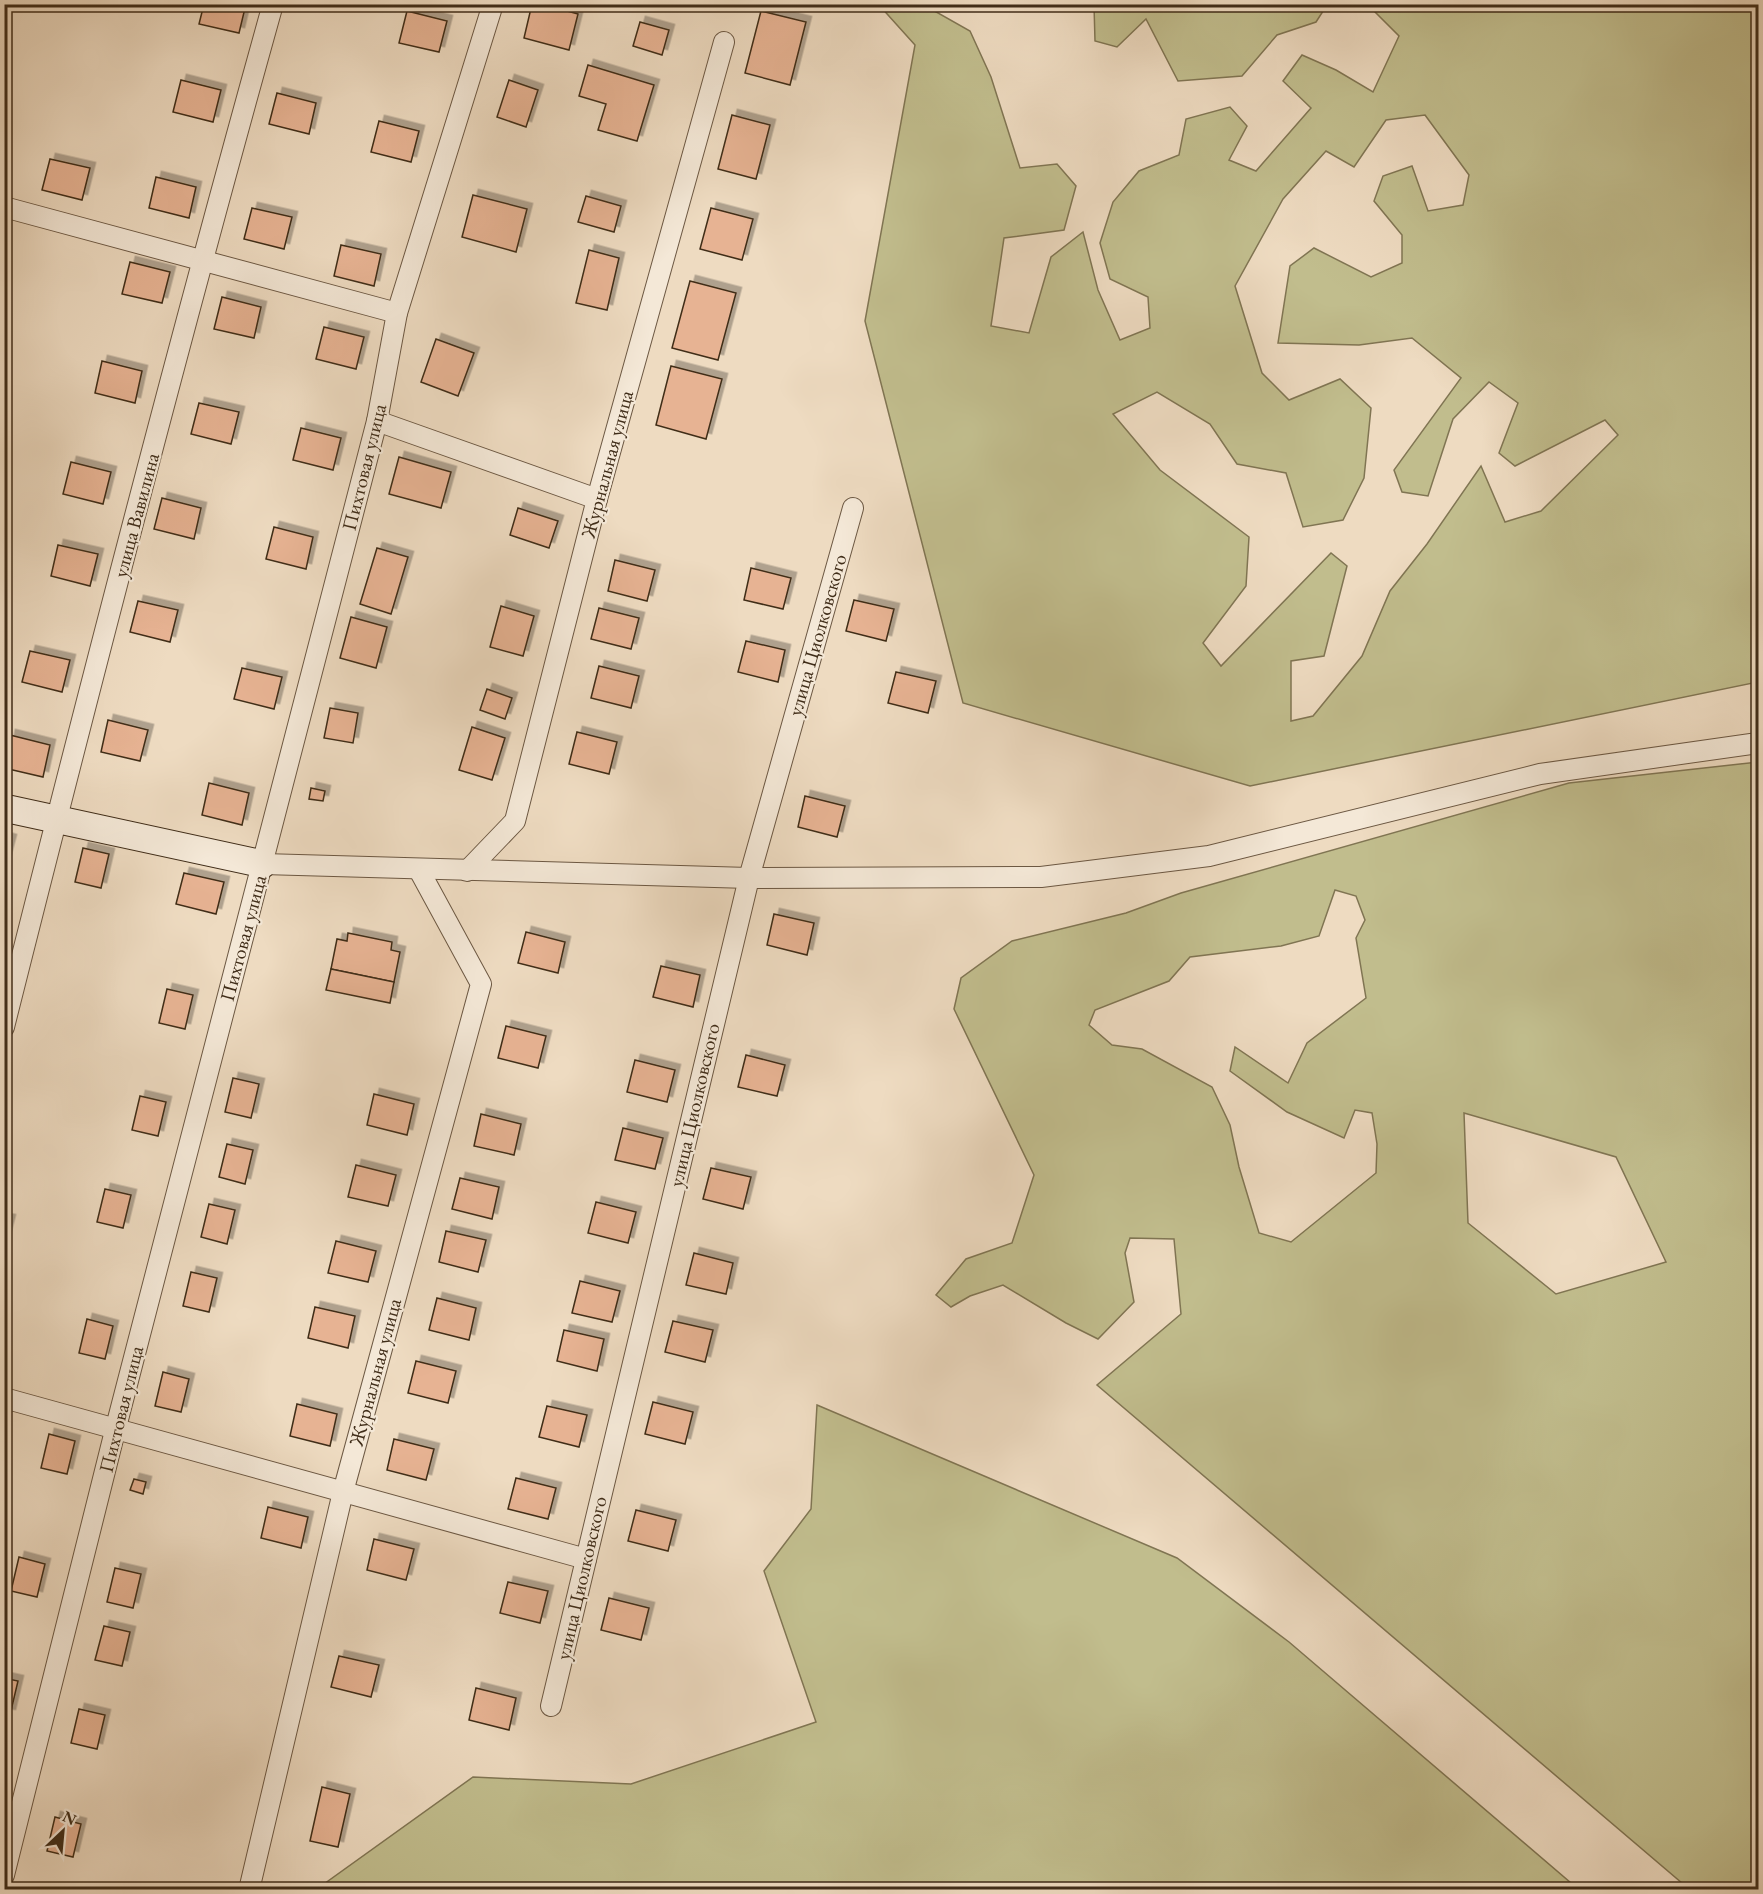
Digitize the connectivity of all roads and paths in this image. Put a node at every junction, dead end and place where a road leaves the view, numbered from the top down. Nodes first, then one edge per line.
1 (273, 4) edge
2 (494, 4) edge
3 (724, 42) dead end
4 (4, 207) edge
5 (202, 260) junction
6 (397, 313) junction
7 (377, 421) junction
8 (597, 499) junction
9 (852, 508) dead end
10 (1758, 743) edge
11 (4, 807) edge
12 (56, 819) junction
13 (263, 864) junction
14 (419, 870) junction
15 (467, 871) junction
16 (749, 878) junction
17 (4, 1027) edge
18 (4, 1398) edge
19 (116, 1427) junction
20 (343, 1492) junction
21 (586, 1559) junction
22 (551, 1706) dead end
23 (4, 1875) edge
24 (249, 1890) edge

1 - 5 street, улица Вавилина
2 - 6 street, Пихтовая улица
3 - 8 street, Журнальная улица
4 - 5 street
5 - 6 street
5 - 12 street, улица Вавилина
6 - 7 street, Пихтовая улица
7 - 8 street
7 - 13 street, Пихтовая улица
8 - 15 street, Журнальная улица
9 - 16 street, улица Циолковского
10 - 16 street
11 - 12 street
12 - 13 street
12 - 17 street, улица Вавилина
13 - 14 street
13 - 19 street, Пихтовая улица
14 - 15 street
14 - 20 street, Журнальная улица
15 - 16 street
16 - 21 street, улица Циолковского
18 - 19 street
19 - 20 street
19 - 23 street, Пихтовая улица
20 - 21 street
20 - 24 street, Журнальная улица
21 - 22 street, улица Циолковского

